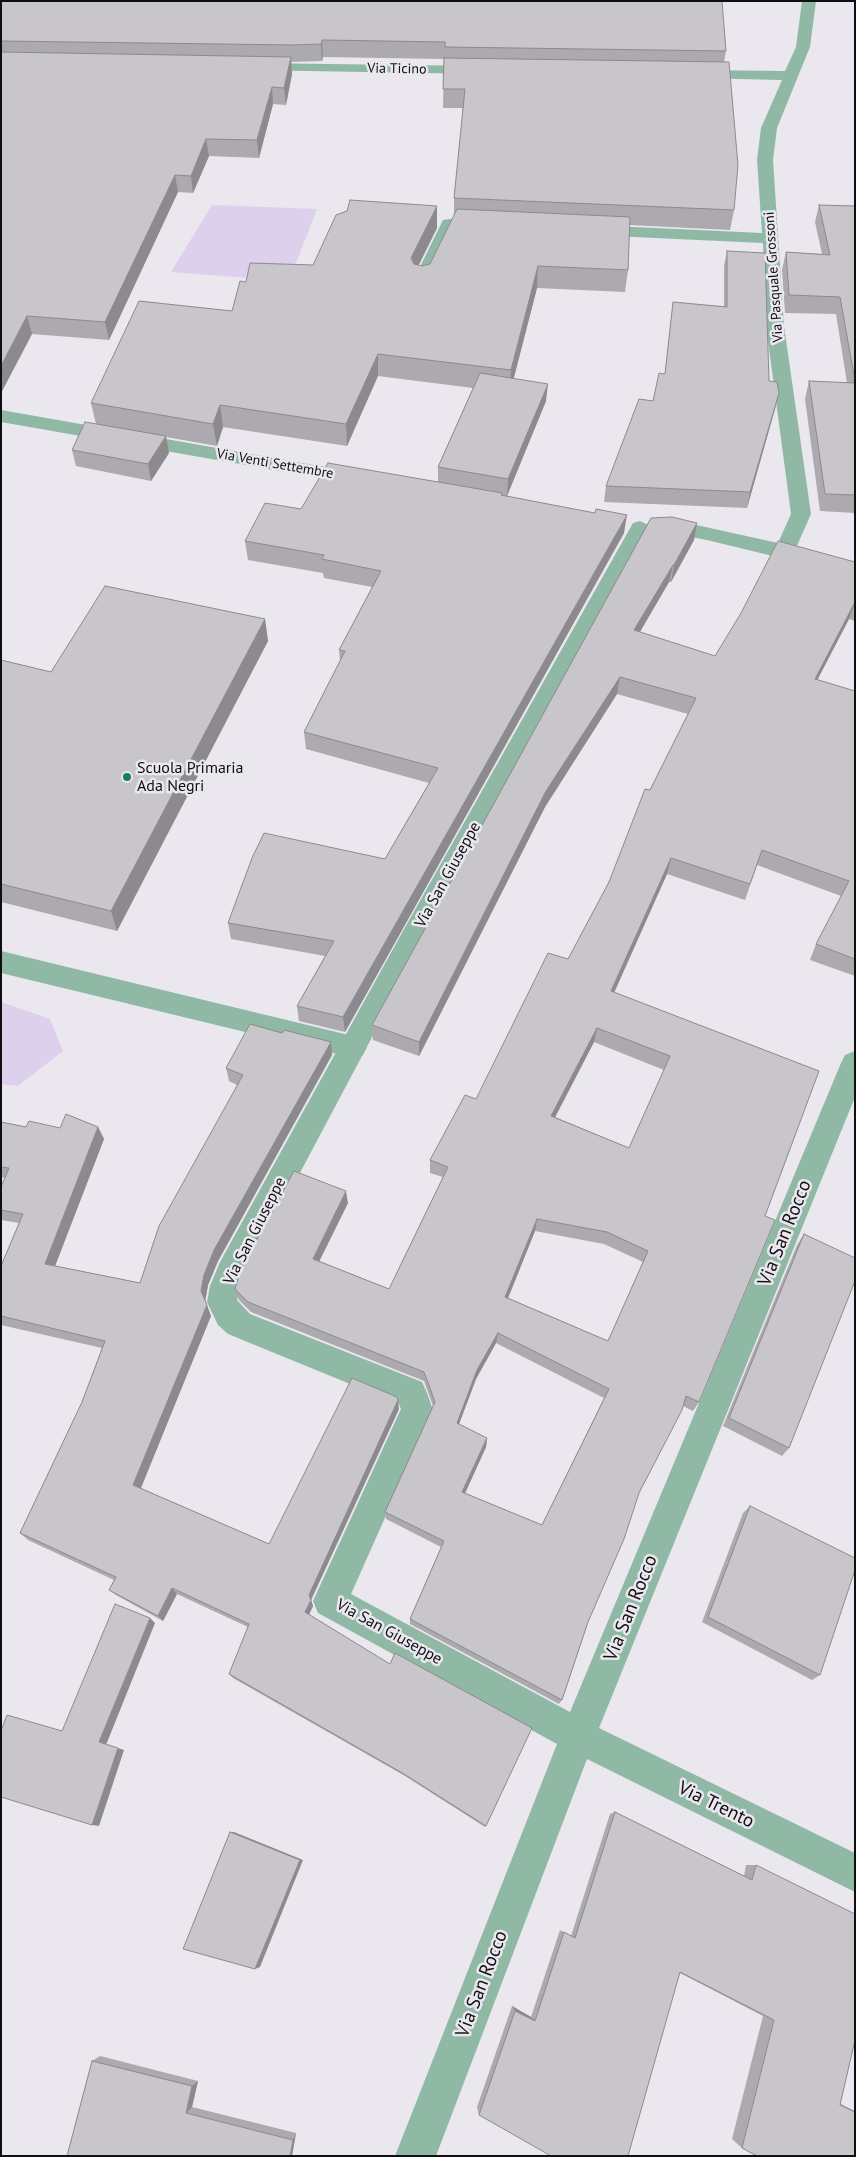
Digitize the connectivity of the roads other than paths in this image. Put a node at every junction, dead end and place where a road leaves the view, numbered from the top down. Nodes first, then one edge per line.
1 (812, 3) edge
2 (238, 66) edge
3 (496, 71) edge
4 (683, 74) edge
5 (792, 76) junction
6 (508, 226) edge
7 (576, 229) edge
8 (771, 238) junction
9 (422, 281) edge
10 (1, 416) edge
11 (375, 481) edge
12 (785, 550) junction
13 (855, 569) edge
14 (1, 962) edge
15 (353, 1047) junction
16 (855, 1063) edge
17 (578, 1736) junction
18 (855, 1874) edge
19 (415, 2156) edge

1 - 5 street, Via Pasquale Grossoni
2 - 3 street, Via Ticino
4 - 5 street
5 - 8 street, Via Pasquale Grossoni
6 - 9 street
7 - 8 street
8 - 12 street, Via Pasquale Grossoni
10 - 11 street, Via Venti Settembre
12 - 13 street
12 - 15 street, Via San Giuseppe
14 - 15 street
15 - 17 street, Via San Giuseppe
16 - 17 street, Via San Rocco
17 - 18 street, Via Trento
17 - 19 street, Via San Rocco

